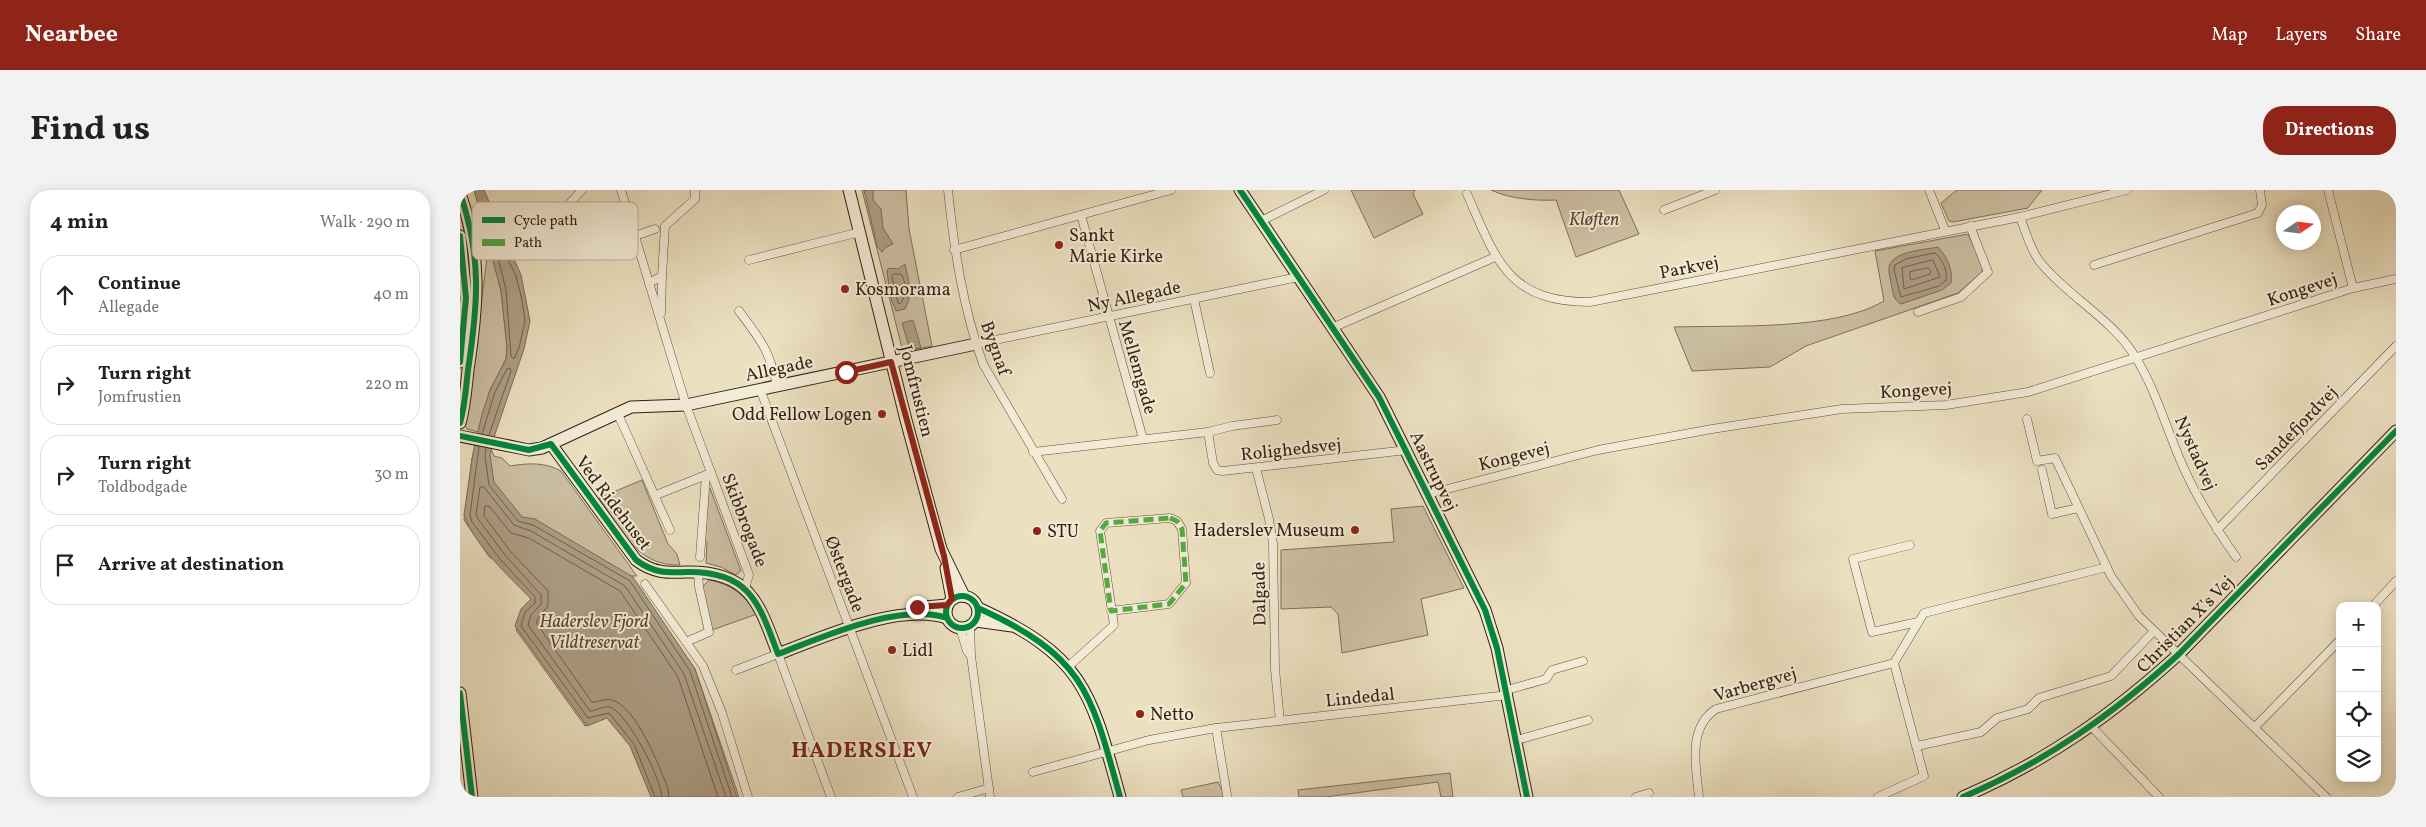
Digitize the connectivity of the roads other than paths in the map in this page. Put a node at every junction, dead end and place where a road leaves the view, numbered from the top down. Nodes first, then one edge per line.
1 (582, 190) edge
2 (621, 190) edge
3 (695, 190) edge
4 (849, 190) edge
5 (948, 190) edge
6 (1171, 190) edge
7 (1240, 190) edge
8 (1324, 190) edge
9 (1716, 190) edge
10 (1929, 190) edge
11 (2127, 190) edge
12 (2260, 190) edge
13 (2328, 190) edge
14 (460, 193) edge
15 (1467, 194) dead end
16 (571, 202) edge
17 (625, 202) edge
18 (1664, 210) dead end
19 (1081, 215) junction
20 (2020, 217) junction
21 (1260, 221) junction
22 (1970, 226) junction
23 (655, 229) dead end
24 (1945, 230) junction
25 (860, 232) junction
26 (638, 235) edge
27 (460, 236) edge
28 (472, 238) edge
29 (638, 246) edge
30 (954, 250) junction
31 (1495, 256) junction
32 (475, 260) edge
33 (749, 260) dead end
34 (2094, 265) dead end
35 (662, 276) junction
36 (1298, 277) junction
37 (2396, 279) edge
38 (649, 283) junction
39 (2353, 288) junction
40 (1194, 299) junction
41 (738, 311) dead end
42 (1918, 312) dead end
43 (1109, 316) junction
44 (660, 320) junction
45 (1332, 328) junction
46 (976, 344) junction
47 (2396, 346) edge
48 (2136, 357) junction
49 (460, 362) edge
50 (891, 362) junction
51 (1210, 373) dead end
52 (777, 386) junction
53 (760, 390) junction
54 (686, 405) junction
55 (618, 412) junction
56 (2027, 419) dead end
57 (1277, 420) dead end
58 (460, 423) edge
59 (2396, 431) edge
60 (1208, 432) junction
61 (464, 436) edge
62 (1143, 439) junction
63 (551, 444) junction
64 (1407, 450) junction
65 (1033, 452) junction
66 (1256, 468) junction
67 (2042, 470) dead end
68 (709, 473) junction
69 (656, 494) junction
70 (1428, 494) junction
71 (1062, 499) dead end
72 (2078, 508) junction
73 (670, 530) dead end
74 (2217, 530) junction
75 (1910, 545) dead end
76 (944, 556) junction
77 (700, 557) dead end
78 (2236, 557) dead end
79 (2106, 567) junction
80 (698, 572) junction
81 (2396, 582) edge
82 (645, 584) dead end
83 (745, 588) junction
84 (964, 596) junction
85 (949, 602) junction
86 (2376, 602) edge
87 (978, 608) junction
88 (1111, 611) junction
89 (947, 618) junction
90 (1918, 622) junction
91 (969, 625) junction
92 (853, 626) junction
93 (1014, 626) junction
94 (2154, 631) junction
95 (686, 642) junction
96 (2336, 644) edge
97 (778, 654) junction
98 (2179, 654) junction
99 (1584, 661) dead end
100 (1894, 663) junction
101 (1069, 666) junction
102 (736, 670) dead end
103 (460, 693) edge
104 (1507, 693) junction
105 (1588, 720) dead end
106 (1280, 721) junction
107 (2091, 726) junction
108 (2255, 727) junction
109 (1216, 728) junction
110 (1517, 740) junction
111 (1917, 746) junction
112 (1108, 752) junction
113 (1033, 772) dead end
114 (989, 788) junction
115 (1649, 793) dead end
116 (1227, 795) dead end
117 (472, 797) edge
118 (748, 797) edge
119 (831, 797) edge
120 (913, 797) edge
121 (958, 797) edge
122 (990, 797) edge
123 (1120, 797) edge
124 (1527, 797) edge
125 (1636, 797) edge
126 (1699, 797) edge
127 (1878, 797) edge
128 (1962, 797) edge
129 (2159, 797) edge
130 (2326, 797) edge

1 - 16 street
2 - 17 street
3 - 35 street
4 - 25 street, Jomfrustien
5 - 30 street, Bygnaf
6 - 19 street
7 - 21 street, Aastrupvej
8 - 21 street
9 - 18 street
10 - 24 street
11 - 20 street, Parkvej
12 - 34 street
13 - 39 street
14 - 28 street
15 - 31 street, Parkvej
19 - 30 street
19 - 43 street, Mellemgade
20 - 22 street, Parkvej
20 - 48 street, Nystadvej
21 - 36 street, Aastrupvej
22 - 24 street, Parkvej
22 - 42 street
23 - 26 street
24 - 31 street, Parkvej
25 - 33 street
25 - 50 street, Jomfrustien
27 - 49 street
29 - 38 street
30 - 46 street, Bygnaf
31 - 45 street
32 - 58 street
35 - 38 street
35 - 44 street
36 - 40 street, Ny Allegade
36 - 45 street, Aastrupvej
37 - 39 street, Kongevej
38 - 44 street
39 - 48 street, Kongevej
40 - 43 street, Ny Allegade
40 - 51 street
41 - 52 street
43 - 46 street, Ny Allegade
43 - 62 street, Mellemgade
44 - 54 street
45 - 64 street, Aastrupvej
46 - 50 street, Allegade
46 - 65 street, Bygnaf
47 - 74 street, Sandefjordvej
48 - 70 street, Kongevej
48 - 74 street, Nystadvej
50 - 52 street, Allegade
50 - 76 street, Jomfrustien
52 - 53 street, Allegade
53 - 54 street, Allegade
53 - 92 street, Østergade
54 - 55 street, Allegade
54 - 68 street
55 - 63 street, Allegade
55 - 69 street
56 - 72 street
57 - 60 street, Rolighedsvej
59 - 98 street, Christian X's Vej
60 - 62 street, Rolighedsvej
60 - 66 street, Rolighedsvej
61 - 63 street, Allegade
62 - 65 street, Rolighedsvej
63 - 80 street, Ved Ridehuset
64 - 66 street, Rolighedsvej
64 - 70 street, Aastrupvej
65 - 71 street, Bygnaf
66 - 106 street, Dalgade
67 - 72 street
68 - 69 street
68 - 77 street, Skibbrogade
68 - 83 street, Skibbrogade
69 - 73 street
70 - 104 street, Aastrupvej
72 - 79 street
74 - 78 street, Nystadvej
75 - 90 street
76 - 84 street, Jomfrustien
76 - 85 street, Jomfrustien
79 - 90 street
79 - 94 street
80 - 83 street, Ved Ridehuset
80 - 95 street
81 - 86 street
82 - 95 street
83 - 97 street, Skibbrogade
84 - 85 street
84 - 87 street
85 - 89 street
85 - 92 street
87 - 91 street
87 - 93 street
88 - 88 street
88 - 101 street
89 - 91 street
89 - 92 street
90 - 100 street
91 - 93 street
91 - 114 street
92 - 97 street
92 - 120 street, Østergade
93 - 101 street
94 - 98 street
94 - 111 street
95 - 118 street
96 - 108 street
97 - 102 street
97 - 119 street
98 - 107 street, Christian X's Vej
98 - 108 street
99 - 104 street
100 - 111 street
100 - 126 street, Varbergvej
101 - 112 street
103 - 117 street
104 - 106 street, Lindedal
104 - 110 street, Aastrupvej
105 - 110 street
106 - 109 street, Lindedal
107 - 128 street, Christian X's Vej
107 - 129 street
108 - 130 street
109 - 112 street, Lindedal
109 - 116 street
110 - 124 street, Aastrupvej
111 - 127 street
112 - 113 street, Lindedal
112 - 123 street
114 - 121 street
114 - 122 street
115 - 125 street

